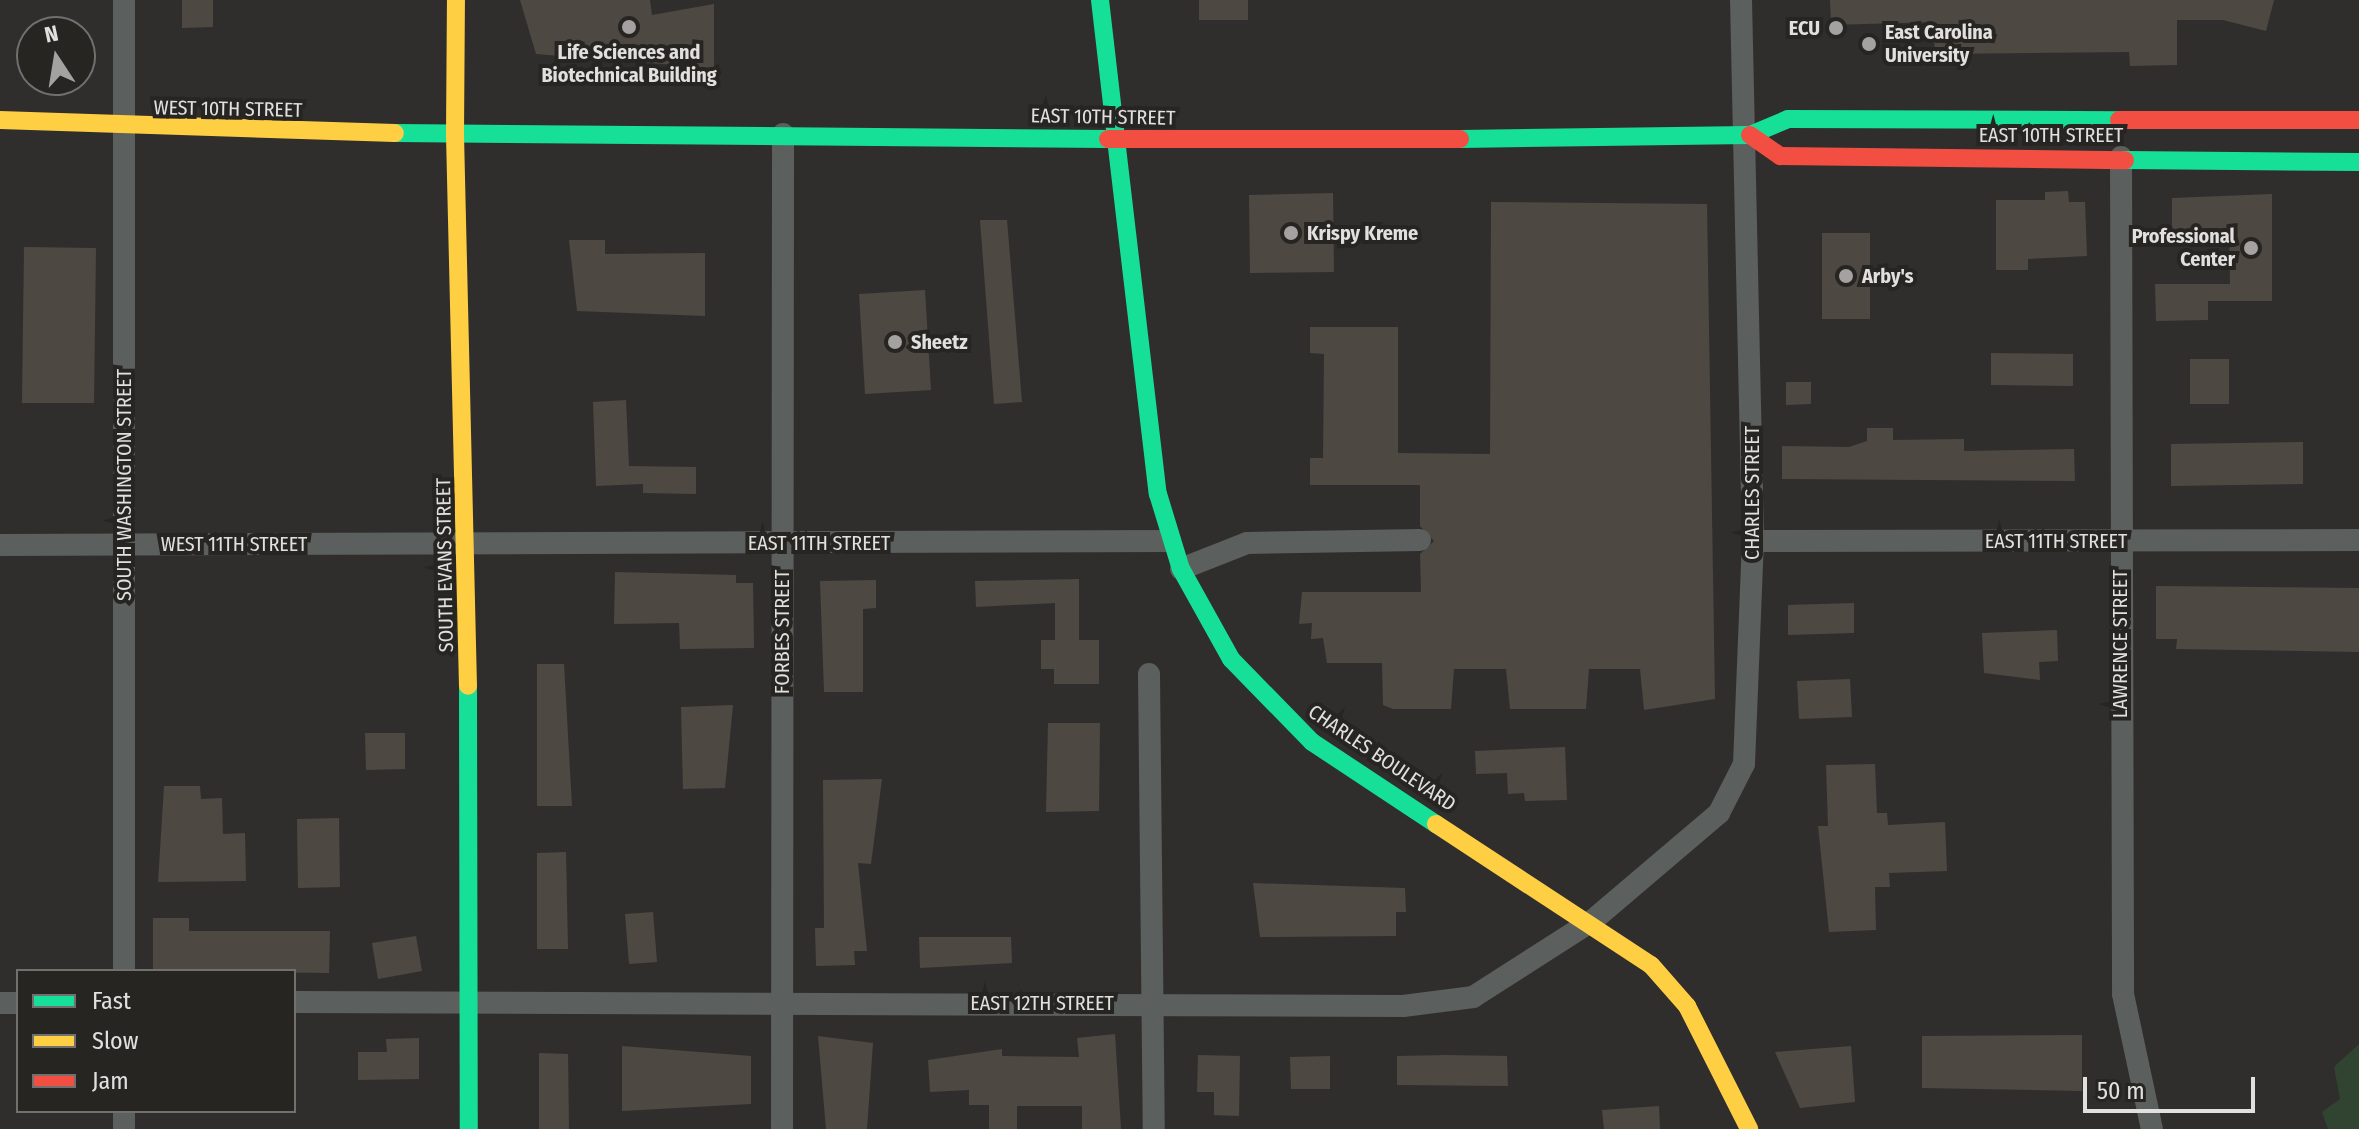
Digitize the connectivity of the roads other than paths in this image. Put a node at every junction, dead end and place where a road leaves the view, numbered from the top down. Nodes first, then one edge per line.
1 (124, 0) edge
2 (456, 0) edge
3 (1100, 0) edge
4 (1741, 0) edge
5 (0, 120) edge
6 (2359, 120) edge
7 (124, 128) junction
8 (783, 134) junction
9 (455, 135) junction
10 (1750, 135) junction
11 (1116, 139) junction
12 (2121, 157) junction
13 (2359, 162) edge
14 (1420, 540) dead end
15 (2359, 540) edge
16 (1170, 541) junction
17 (1753, 541) junction
18 (2119, 541) junction
19 (782, 543) junction
20 (124, 544) junction
21 (0, 545) edge
22 (468, 545) junction
23 (1181, 569) junction
24 (1149, 674) dead end
25 (1592, 921) junction
26 (124, 969) edge
27 (469, 1001) junction
28 (296, 1002) edge
29 (782, 1002) junction
30 (1154, 1004) junction
31 (469, 1129) edge
32 (782, 1129) edge
33 (1154, 1129) edge
34 (1749, 1129) edge
35 (2152, 1129) edge

1 - 7 street, SOUTH WASHINGTON STREET
2 - 9 main road, SOUTH EVANS STREET
3 - 11 main road, CHARLES BOULEVARD
4 - 10 street, CHARLES STREET
5 - 7 main road, WEST 10TH STREET
6 - 10 main road, EAST 10TH STREET
7 - 9 main road, WEST 10TH STREET
7 - 20 street, SOUTH WASHINGTON STREET
8 - 9 main road, EAST 10TH STREET
8 - 11 main road, EAST 10TH STREET
8 - 19 street, FORBES STREET
9 - 22 main road, SOUTH EVANS STREET
10 - 11 main road, EAST 10TH STREET
10 - 12 main road, EAST 10TH STREET
10 - 17 street, CHARLES STREET
11 - 16 main road, CHARLES BOULEVARD
12 - 13 main road, EAST 10TH STREET
12 - 18 street, LAWRENCE STREET
14 - 23 street
15 - 18 street, EAST 11TH STREET
16 - 19 street, EAST 11TH STREET
16 - 23 main road, CHARLES BOULEVARD
17 - 18 street, EAST 11TH STREET
17 - 25 street, CHARLES STREET
18 - 35 street, LAWRENCE STREET
19 - 22 street, EAST 11TH STREET
19 - 29 street, FORBES STREET
20 - 21 street, WEST 11TH STREET
20 - 22 street, WEST 11TH STREET
20 - 26 street, SOUTH WASHINGTON STREET
22 - 27 main road, SOUTH EVANS STREET
23 - 25 main road, CHARLES BOULEVARD
24 - 30 street
25 - 30 street, EAST 12TH STREET
25 - 34 main road, CHARLES BOULEVARD
27 - 28 street, EAST 12TH STREET
27 - 29 street, EAST 12TH STREET
27 - 31 main road, SOUTH EVANS STREET
29 - 30 street, EAST 12TH STREET
29 - 32 street, FORBES STREET
30 - 33 street

